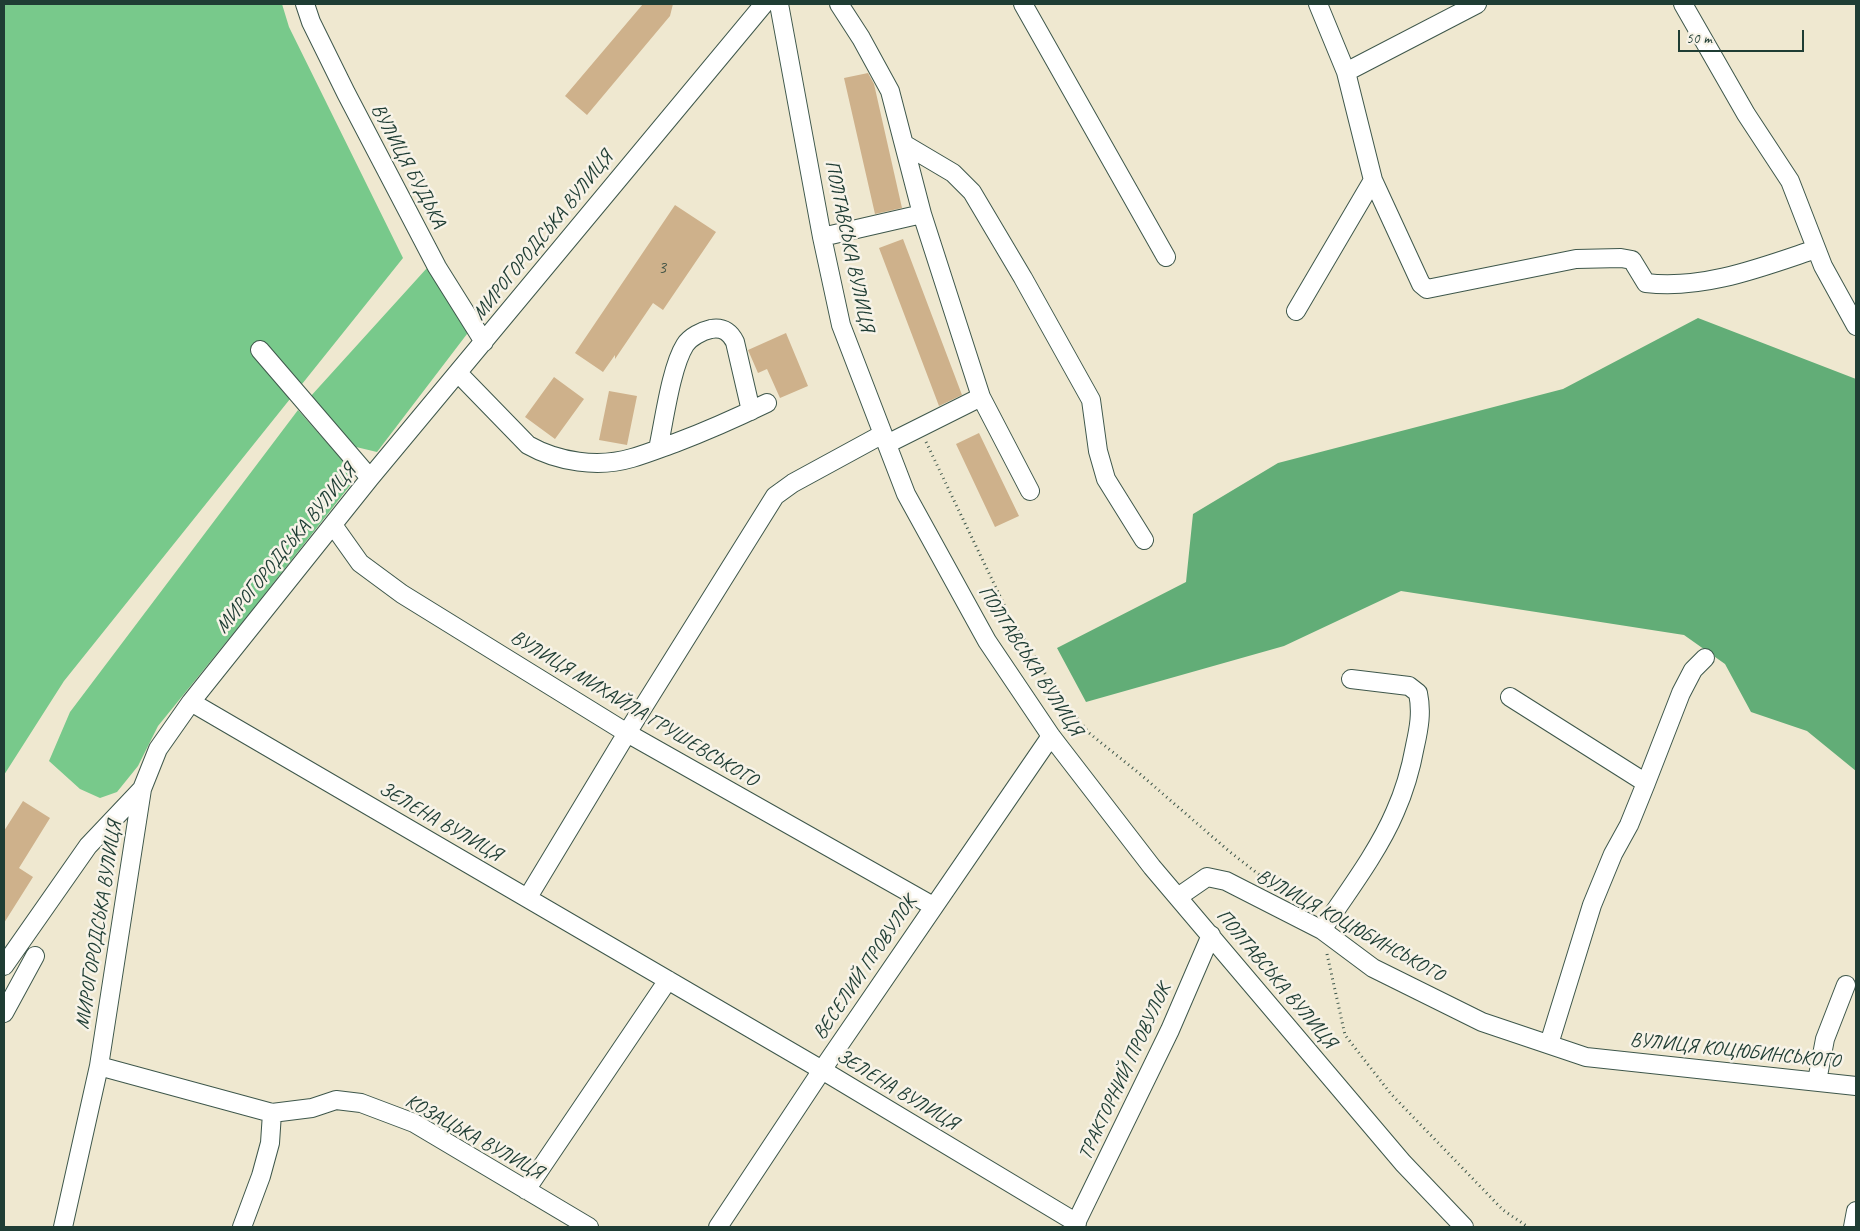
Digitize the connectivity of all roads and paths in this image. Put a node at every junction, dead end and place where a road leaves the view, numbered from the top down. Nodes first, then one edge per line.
1 (305, 4) edge
2 (764, 4) edge
3 (779, 4) edge
4 (839, 4) edge
5 (1023, 4) edge
6 (1318, 4) edge
7 (1477, 4) edge
8 (1683, 4) edge
9 (1346, 72) junction
10 (904, 144) junction
11 (1373, 180) junction
12 (922, 214) junction
13 (822, 237) junction
14 (1816, 249) junction
15 (1166, 256) dead end
16 (1296, 311) dead end
17 (1856, 326) edge
18 (484, 342) junction
19 (260, 350) dead end
20 (458, 374) junction
21 (982, 397) junction
22 (767, 403) dead end
23 (751, 411) junction
24 (919, 428) junction
25 (885, 439) junction
26 (658, 449) junction
27 (370, 478) junction
28 (1030, 491) dead end
29 (333, 525) junction
30 (1144, 540) dead end
31 (1705, 658) dead end
32 (1352, 679) dead end
33 (1510, 697) dead end
34 (191, 702) junction
35 (627, 733) junction
36 (1051, 736) junction
37 (1646, 783) junction
38 (142, 789) junction
39 (1274, 886) dead end
40 (1178, 897) junction
41 (528, 898) junction
42 (933, 906) junction
43 (1322, 930) junction
44 (1211, 934) junction
45 (35, 956) dead end
46 (4, 966) edge
47 (668, 980) junction
48 (1846, 985) dead end
49 (4, 1013) edge
50 (1549, 1044) junction
51 (99, 1066) junction
52 (822, 1070) junction
53 (1817, 1081) junction
54 (1856, 1086) edge
55 (272, 1113) junction
56 (526, 1190) junction
57 (1856, 1211) edge
58 (1076, 1225) edge
59 (62, 1227) edge
60 (242, 1227) edge
61 (589, 1227) edge
62 (718, 1227) edge
63 (1464, 1227) edge
64 (1528, 1227) edge
65 (1853, 1227) edge

1 - 18 street, ВУЛИЦЯ БУДЬКА
2 - 18 street, МИРОГОРОДСЬКА ВУЛИЦЯ
3 - 13 street, ПОЛТАВСЬКА ВУЛИЦЯ
4 - 10 street
5 - 15 street
6 - 9 street
7 - 9 street
8 - 14 street
9 - 11 street
10 - 12 street
10 - 30 street
11 - 14 street
11 - 16 street
12 - 13 street
12 - 21 street
13 - 25 street, ПОЛТАВСЬКА ВУЛИЦЯ
14 - 17 street
18 - 20 street, МИРОГОРОДСЬКА ВУЛИЦЯ
19 - 27 street
20 - 26 street
20 - 27 street, МИРОГОРОДСЬКА ВУЛИЦЯ
21 - 24 street
21 - 28 street
22 - 23 street
23 - 26 street
23 - 26 street
24 - 25 street
24 - 39 path
25 - 35 street
25 - 36 street, ПОЛТАВСЬКА ВУЛИЦЯ
27 - 29 street, МИРОГОРОДСЬКА ВУЛИЦЯ
29 - 34 street, МИРОГОРОДСЬКА ВУЛИЦЯ
29 - 35 street, ВУЛИЦЯ МИХАЙЛА ГРУШЕВСЬКОГО
31 - 37 street
32 - 43 street
33 - 37 street
34 - 38 street, МИРОГОРОДСЬКА ВУЛИЦЯ
34 - 41 street, ЗЕЛЕНА ВУЛИЦЯ
35 - 41 street
35 - 42 street, ВУЛИЦЯ МИХАЙЛА ГРУШЕВСЬКОГО
36 - 40 street, ПОЛТАВСЬКА ВУЛИЦЯ
36 - 42 street, ВЕСЕЛИЙ ПРОВУЛОК
37 - 50 street
38 - 46 street
38 - 51 street, МИРОГОРОДСЬКА ВУЛИЦЯ
40 - 43 street, ВУЛИЦЯ КОЦЮБИНСЬКОГО
40 - 44 street, ПОЛТАВСЬКА ВУЛИЦЯ
41 - 47 street, ЗЕЛЕНА ВУЛИЦЯ
42 - 52 street, ВЕСЕЛИЙ ПРОВУЛОК
43 - 50 street, ВУЛИЦЯ КОЦЮБИНСЬКОГО
43 - 64 path
44 - 58 street, ТРАКТОРНИЙ ПРОВУЛОК
44 - 63 street, ПОЛТАВСЬКА ВУЛИЦЯ
45 - 49 street
47 - 52 street, ЗЕЛЕНА ВУЛИЦЯ
47 - 56 street
48 - 53 street
50 - 53 street, ВУЛИЦЯ КОЦЮБИНСЬКОГО
51 - 55 street, КОЗАЦЬКА ВУЛИЦЯ
51 - 59 street, МИРОГОРОДСЬКА ВУЛИЦЯ
52 - 58 street, ЗЕЛЕНА ВУЛИЦЯ
52 - 62 street, ВЕСЕЛИЙ ПРОВУЛОК
53 - 54 street, ВУЛИЦЯ КОЦЮБИНСЬКОГО
55 - 56 street, КОЗАЦЬКА ВУЛИЦЯ
55 - 60 street
56 - 61 street, КОЗАЦЬКА ВУЛИЦЯ
57 - 65 street

